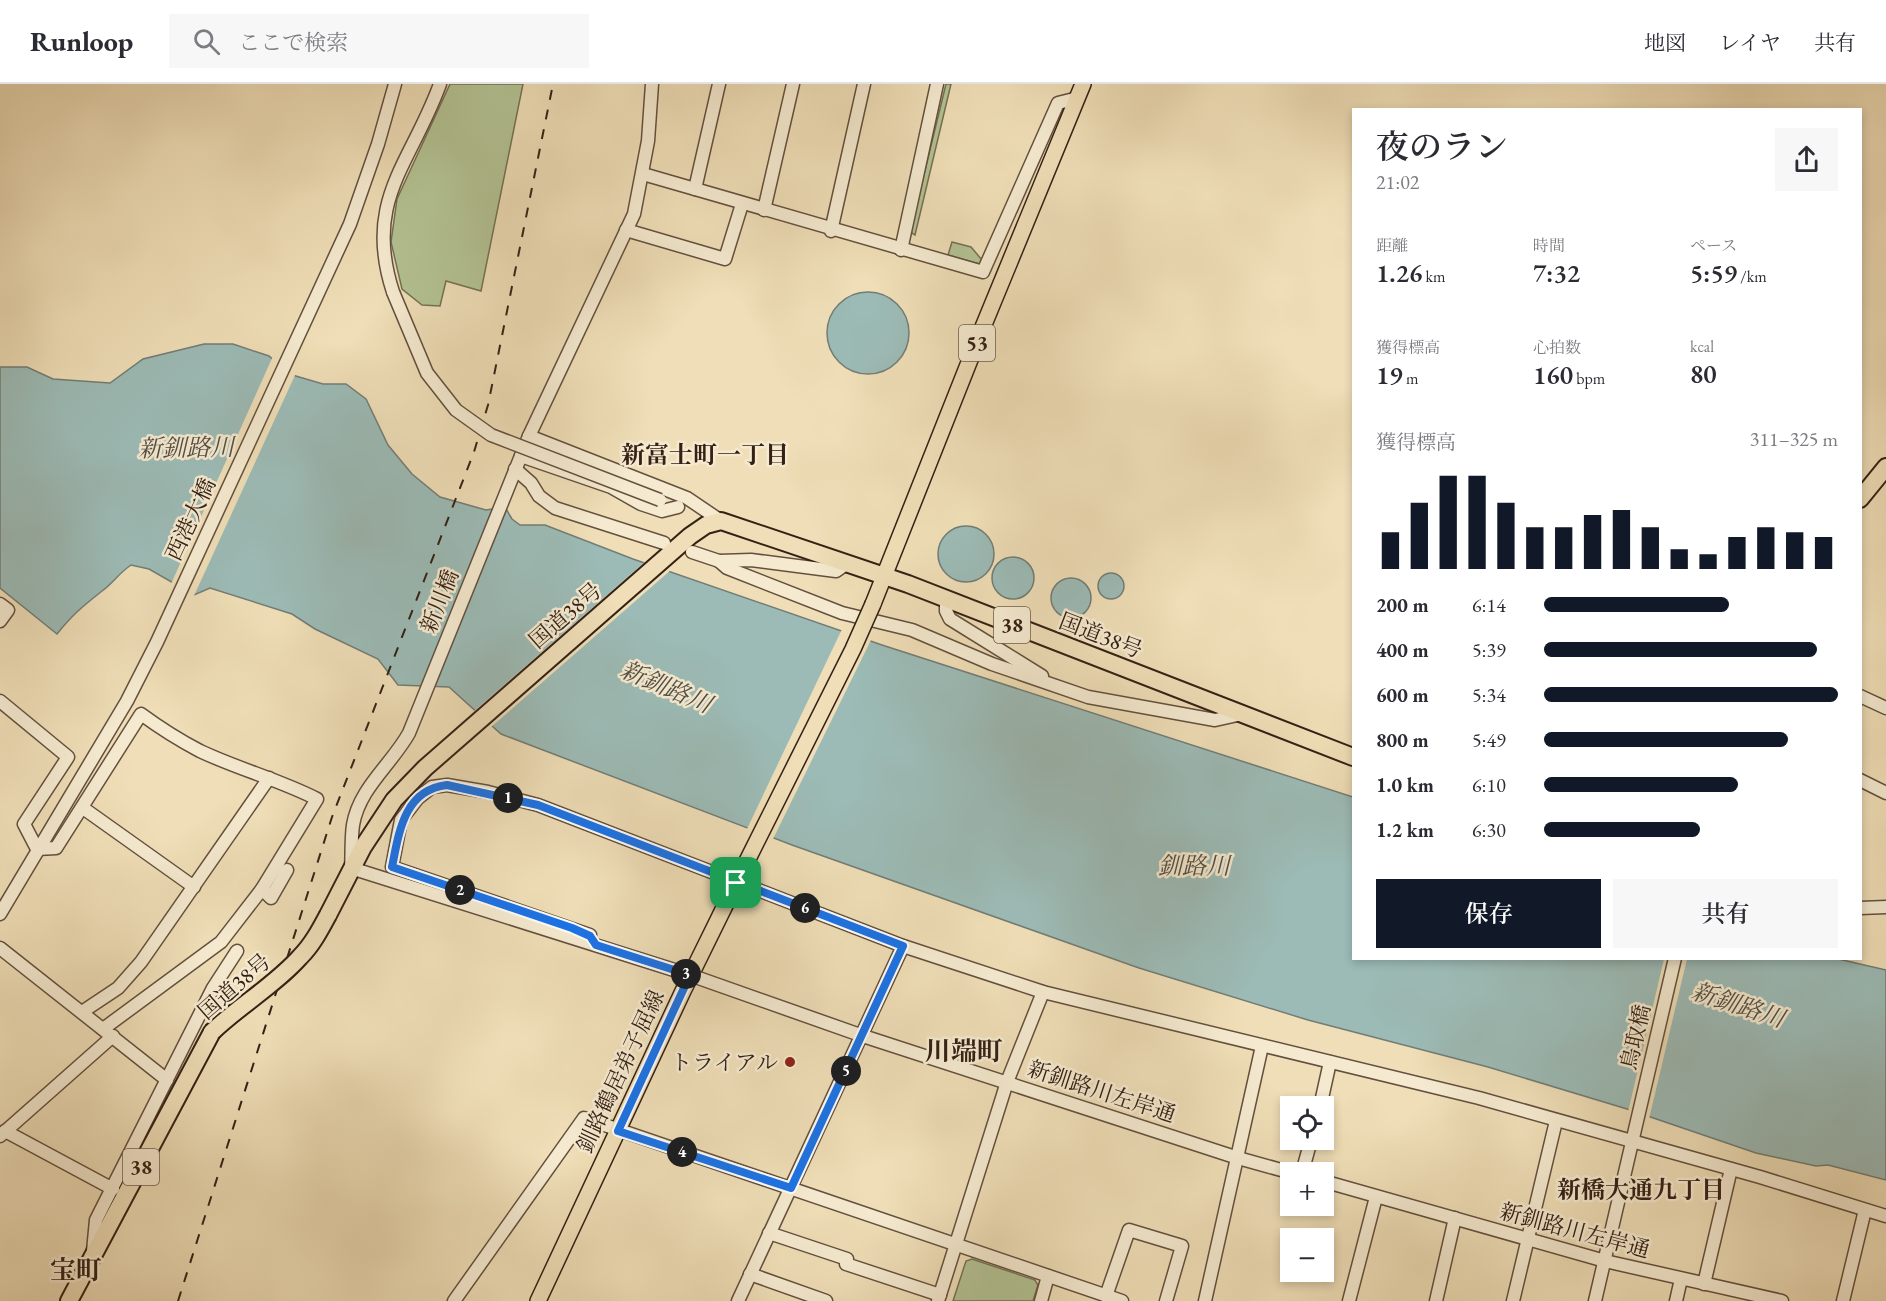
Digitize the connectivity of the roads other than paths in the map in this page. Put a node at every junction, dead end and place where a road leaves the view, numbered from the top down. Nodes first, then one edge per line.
1 (395, 84) edge
2 (440, 84) edge
3 (652, 84) edge
4 (719, 84) edge
5 (793, 84) edge
6 (864, 84) edge
7 (937, 84) edge
8 (1081, 91) edge
9 (643, 174) junction
10 (695, 189) junction
11 (742, 204) junction
12 (764, 210) junction
13 (626, 230) junction
14 (831, 231) junction
15 (901, 250) junction
16 (529, 436) junction
17 (521, 456) junction
18 (1886, 467) edge
19 (515, 469) junction
20 (1862, 497) edge
21 (678, 507) junction
22 (721, 521) junction
23 (669, 547) junction
24 (692, 552) dead end
25 (719, 561) junction
26 (846, 564) junction
27 (885, 576) junction
28 (946, 599) junction
29 (0, 604) edge
30 (0, 621) edge
31 (1058, 686) junction
32 (1862, 698) edge
33 (0, 701) edge
34 (1886, 708) edge
35 (1242, 714) junction
36 (1352, 757) edge
37 (269, 778) junction
38 (1862, 781) edge
39 (1886, 793) edge
40 (83, 808) junction
41 (37, 849) junction
42 (351, 868) junction
43 (287, 870) dead end
44 (740, 876) junction
45 (194, 887) junction
46 (262, 889) junction
47 (1886, 907) edge
48 (1862, 908) edge
49 (0, 914) edge
50 (596, 945) junction
51 (903, 946) junction
52 (0, 948) edge
53 (237, 951) dead end
54 (1675, 960) edge
55 (690, 975) junction
56 (1042, 992) junction
57 (82, 1012) junction
58 (108, 1033) junction
59 (863, 1036) junction
60 (1262, 1046) junction
61 (1330, 1062) junction
62 (167, 1080) junction
63 (1007, 1082) junction
64 (1322, 1096) edge
65 (1556, 1121) junction
66 (618, 1131) junction
67 (3, 1133) edge
68 (1632, 1142) junction
69 (1238, 1158) junction
70 (1731, 1169) junction
71 (1280, 1170) edge
72 (1334, 1184) edge
73 (791, 1188) junction
74 (113, 1189) junction
75 (1376, 1197) junction
76 (1864, 1210) junction
77 (1886, 1216) edge
78 (1455, 1218) junction
79 (769, 1233) junction
80 (1527, 1239) junction
81 (957, 1244) junction
82 (92, 1258) junction
83 (1605, 1261) junction
84 (750, 1274) junction
85 (1048, 1276) junction
86 (1681, 1280) junction
87 (1704, 1284) junction
88 (1106, 1296) junction
89 (939, 1298) edge
90 (1761, 1298) edge
91 (542, 1300) edge
92 (69, 1301) edge
93 (454, 1301) edge
94 (738, 1301) edge
95 (826, 1301) edge
96 (1041, 1301) edge
97 (1122, 1301) edge
98 (1166, 1301) edge
99 (1205, 1301) edge
100 (1349, 1301) edge
101 (1436, 1301) edge
102 (1513, 1301) edge
103 (1595, 1301) edge
104 (1676, 1301) edge
105 (1782, 1301) edge
106 (1843, 1301) edge

1 - 41 street, 西港大橋
2 - 21 street, bridge
3 - 9 street, 新川橋
4 - 10 street
5 - 12 street
6 - 14 street
7 - 15 street
8 - 15 street
8 - 27 main road, 53
9 - 10 street
9 - 13 street, 新川橋
10 - 11 street
11 - 12 street
11 - 13 street
12 - 14 street
13 - 16 street, 新川橋
14 - 15 street
16 - 17 street, 新川橋
16 - 22 street
17 - 19 street, 新川橋
17 - 21 street
18 - 20 highway
19 - 23 street
19 - 42 street, 新川橋
21 - 22 street
22 - 23 highway, 国道38号 / 38
22 - 26 highway, 国道38号 / 38
23 - 42 highway, 国道38号 / 38
24 - 25 street
25 - 26 street
25 - 31 street
26 - 27 highway, 国道38号 / 38
27 - 28 highway, 国道38号 / 38
27 - 44 main road, 釧路鶴居弟子屈線 / 53, bridge
28 - 31 street
28 - 35 highway, 国道38号 / 38
29 - 30 street
31 - 35 street
32 - 34 street
33 - 41 street
35 - 36 highway, 国道38号 / 38
37 - 40 street
37 - 45 street
37 - 46 street
38 - 39 street
40 - 41 street
40 - 45 street
41 - 49 street, 西港大橋
42 - 50 street, 新釧路川左岸通
42 - 82 highway, 国道38号 / 38, bridge
43 - 46 street
44 - 50 street
44 - 51 street
44 - 55 main road, 釧路鶴居弟子屈線 / 53
45 - 57 street
46 - 58 street
47 - 48 street
50 - 55 street, 新釧路川左岸通
51 - 56 street
51 - 59 street
52 - 57 street
53 - 62 street
54 - 68 street, 鳥取橋
55 - 59 street, 新釧路川左岸通
55 - 66 main road, 釧路鶴居弟子屈線 / 53
56 - 60 street
56 - 63 street
57 - 58 street
58 - 62 street
58 - 67 street
59 - 63 street, 新釧路川左岸通
59 - 73 street
60 - 61 street
60 - 69 street
61 - 64 street
61 - 65 street
62 - 74 street
63 - 69 street, 新釧路川左岸通
63 - 81 street
65 - 68 street
65 - 80 street
66 - 73 street
66 - 91 main road, 釧路鶴居弟子屈線 / 53
66 - 93 street
67 - 74 street
68 - 70 street
68 - 83 street, 鳥取橋
69 - 71 street, 新釧路川左岸通
69 - 99 street
70 - 76 street
70 - 87 street
72 - 75 street, 新釧路川左岸通
73 - 79 street
73 - 81 street
74 - 82 street
75 - 78 street, 新釧路川左岸通
75 - 100 street
76 - 77 street
76 - 106 street
78 - 80 street, 新釧路川左岸通
78 - 101 street
79 - 84 street
79 - 89 street
80 - 83 street, 新釧路川左岸通
80 - 102 street
81 - 85 street
81 - 89 street
82 - 92 highway, 国道38号 / 38
83 - 86 street, 新釧路川左岸通
83 - 103 street, 鳥取橋
84 - 94 street
84 - 95 street
85 - 88 street
85 - 96 street
86 - 87 street, 新釧路川左岸通
86 - 104 street
87 - 90 street, 新釧路川左岸通
88 - 97 street
88 - 98 street
90 - 105 street, 新釧路川左岸通

